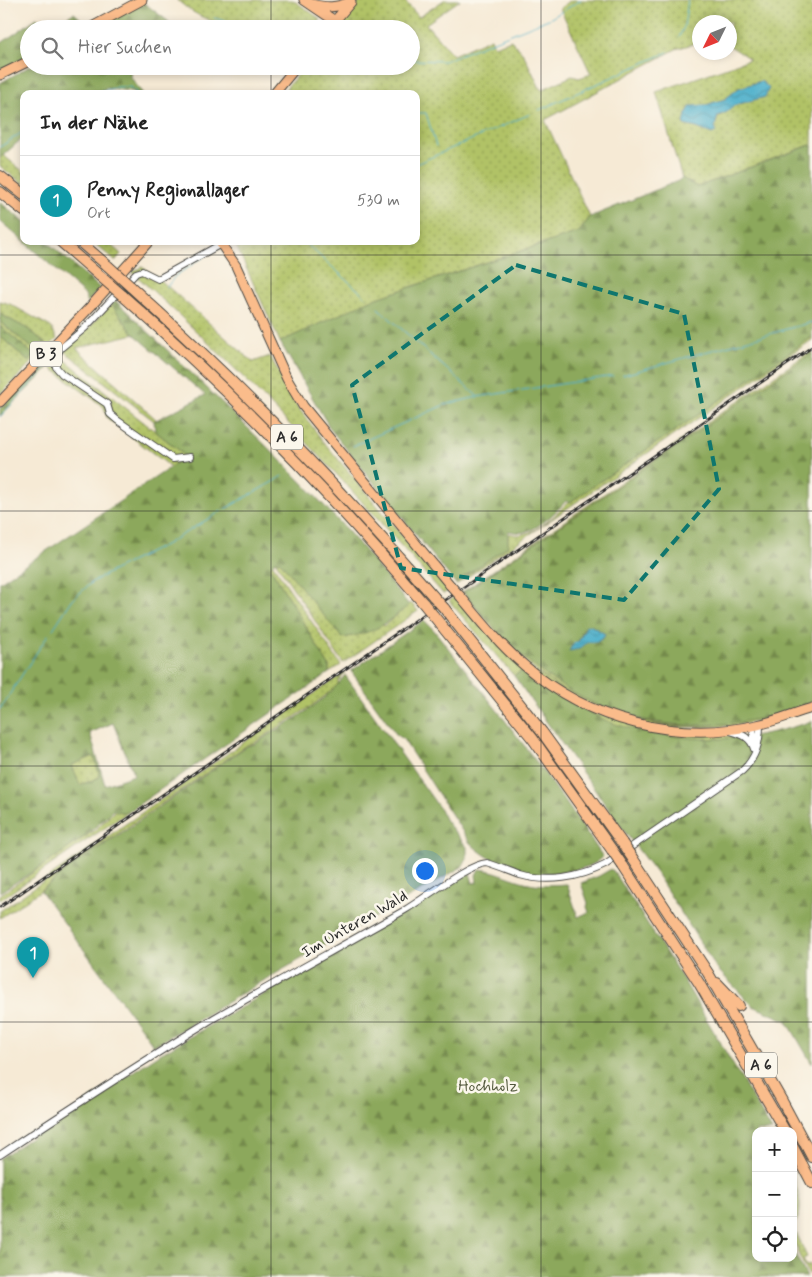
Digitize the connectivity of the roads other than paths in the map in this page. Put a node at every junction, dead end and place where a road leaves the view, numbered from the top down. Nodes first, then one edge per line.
1 (142, 0) edge
2 (352, 1) edge
3 (308, 2) edge
4 (105, 20) edge
5 (334, 20) edge
6 (336, 20) edge
7 (20, 65) edge
8 (0, 75) edge
9 (290, 75) edge
10 (277, 90) edge
11 (0, 176) edge
12 (0, 192) edge
13 (20, 192) edge
14 (20, 208) edge
15 (65, 245) edge
16 (84, 245) edge
17 (145, 245) edge
18 (215, 245) edge
19 (222, 245) edge
20 (0, 402) edge
21 (190, 457) dead end
22 (812, 708) edge
23 (756, 725) junction
24 (726, 730) junction
25 (754, 749) junction
26 (752, 758) junction
27 (708, 974) junction
28 (740, 1006) dead end
29 (781, 1127) edge
30 (0, 1155) edge
31 (797, 1155) edge
32 (812, 1157) edge
33 (812, 1183) edge

1 - 4 main road
2 - 3 main road
2 - 6 main road
3 - 5 main road
7 - 8 main road
9 - 10 main road
11 - 13 highway
12 - 14 highway
15 - 29 highway, A 6, bridge
16 - 27 highway, A 6, bridge
17 - 20 main road, B 3
18 - 21 street
19 - 24 main road, bridge
22 - 23 main road
23 - 24 main road
23 - 25 street
23 - 26 street, Im Unteren Wald
24 - 25 street
25 - 26 street
26 - 30 street, Im Unteren Wald
27 - 28 highway
27 - 32 highway, A 6
31 - 33 highway

